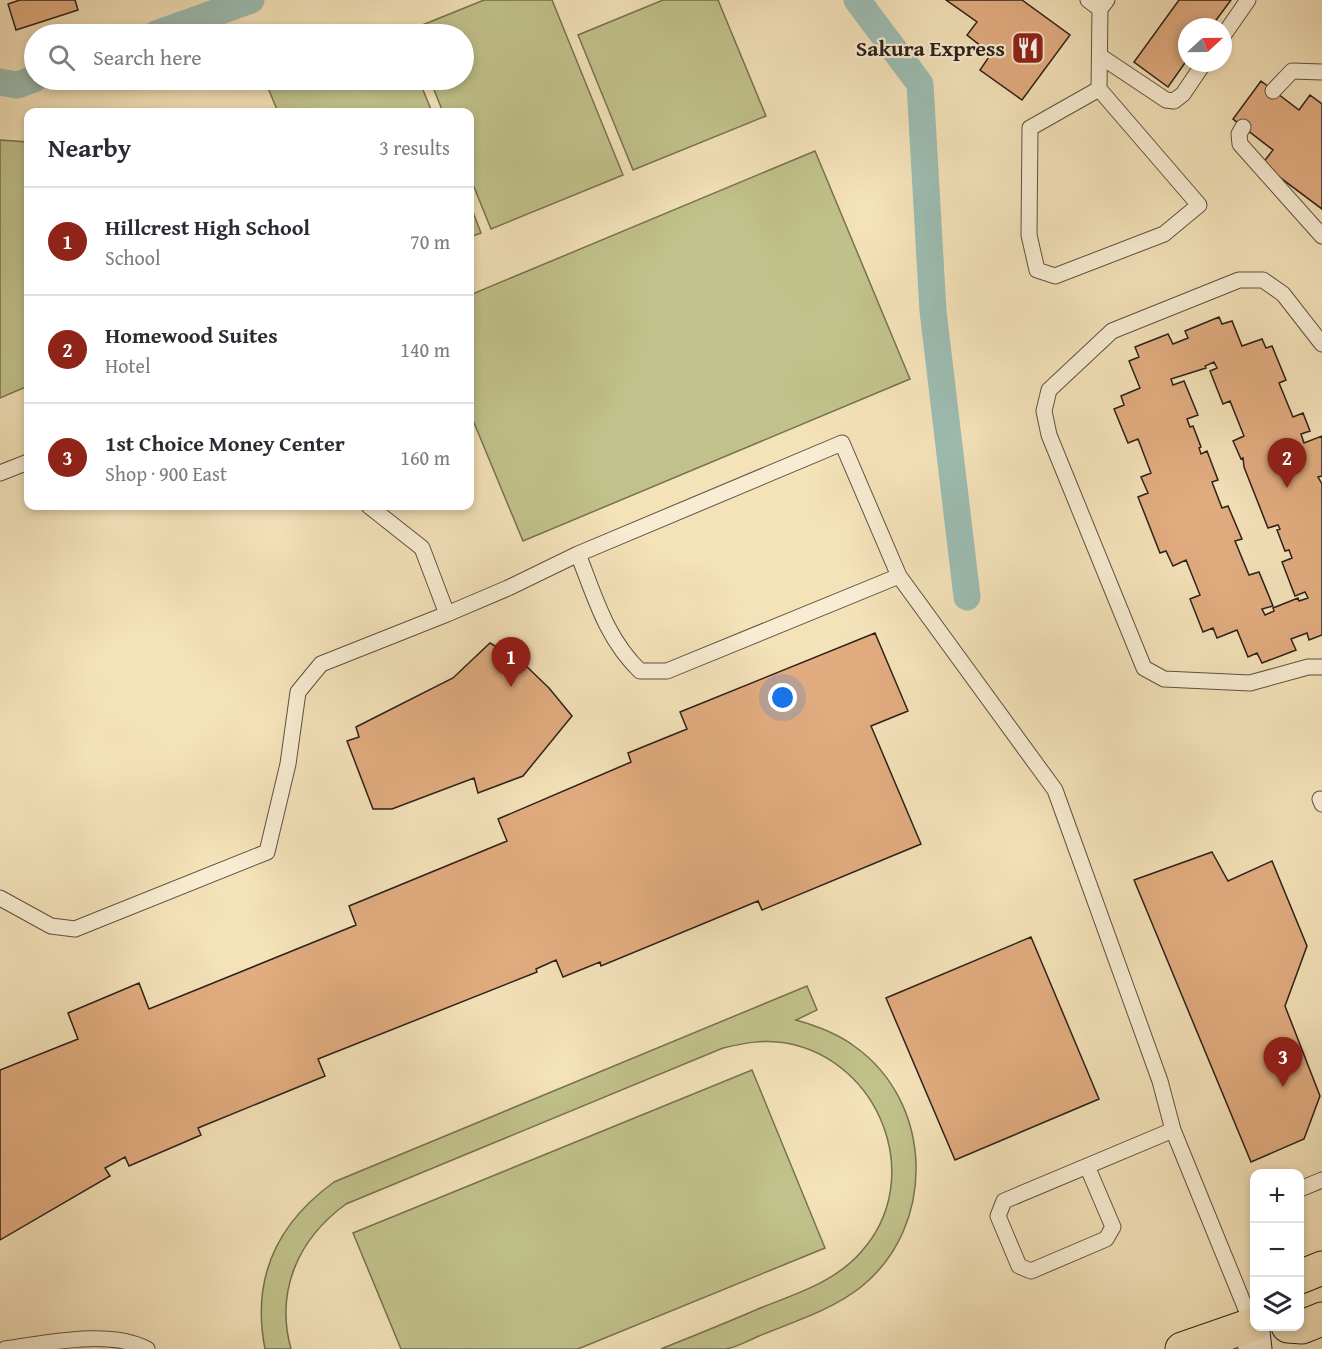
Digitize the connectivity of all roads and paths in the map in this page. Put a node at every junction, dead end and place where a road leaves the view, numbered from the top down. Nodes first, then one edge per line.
1 (1248, 0) edge
2 (1099, 3) edge
3 (1232, 23) edge
4 (1100, 56) junction
5 (1198, 72) edge
6 (1322, 72) edge
7 (1099, 89) junction
8 (1273, 90) dead end
9 (1241, 130) dead end
10 (1322, 236) edge
11 (1322, 344) edge
12 (24, 464) edge
13 (0, 473) edge
14 (374, 510) edge
15 (578, 554) junction
16 (899, 576) junction
17 (447, 614) junction
18 (1322, 667) edge
19 (0, 898) edge
20 (1173, 1130) junction
21 (1087, 1166) junction
22 (1322, 1180) edge
23 (1304, 1187) edge
24 (1322, 1268) edge
25 (1304, 1275) edge
26 (1322, 1319) edge
27 (1250, 1320) edge
28 (1304, 1326) edge
29 (1250, 1331) edge
30 (6, 1349) edge
31 (147, 1349) edge
32 (1182, 1349) edge

1 - 3 lane
2 - 4 lane
4 - 5 lane
4 - 7 lane
6 - 8 lane
7 - 7 lane
9 - 10 lane
11 - 18 lane
12 - 13 lane
14 - 17 lane
15 - 16 lane
15 - 16 lane
15 - 17 lane
16 - 20 lane
17 - 19 lane
20 - 21 lane
20 - 27 lane
21 - 21 lane
22 - 23 lane
24 - 25 main road
26 - 28 main road
29 - 32 main road
30 - 31 lane

